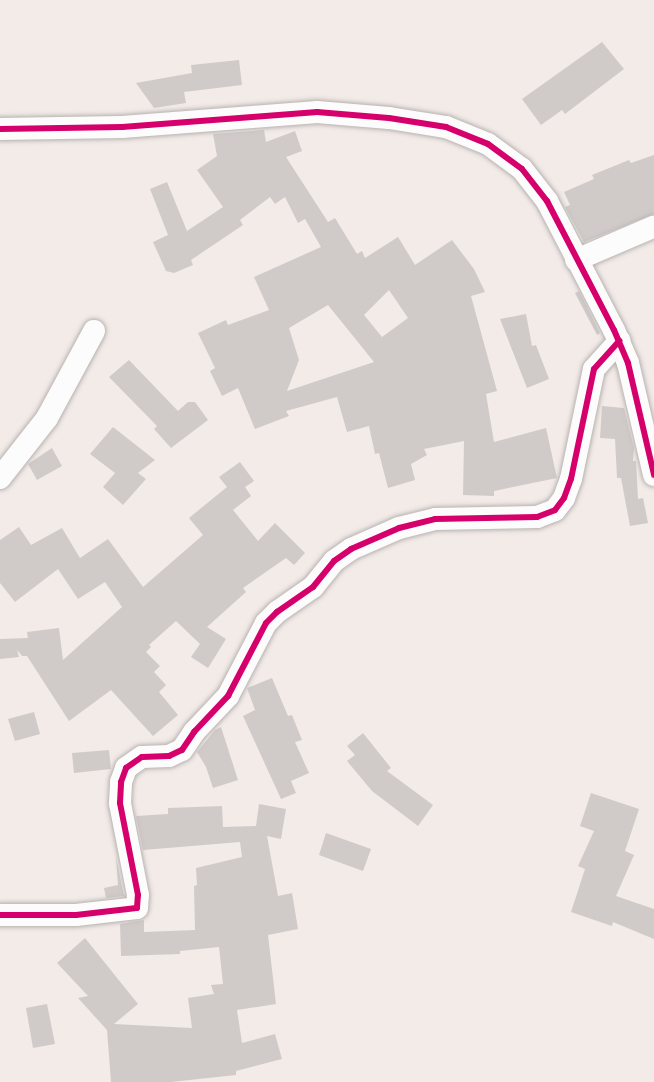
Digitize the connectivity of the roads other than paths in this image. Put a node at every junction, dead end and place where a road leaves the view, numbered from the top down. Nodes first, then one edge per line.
1 (0, 129) edge
2 (653, 227) edge
3 (576, 260) junction
4 (93, 331) dead end
5 (619, 341) junction
6 (654, 476) edge
7 (0, 478) edge
8 (0, 915) edge

1 - 3 street
2 - 3 street
3 - 5 street
4 - 7 street
5 - 6 street
5 - 8 street

